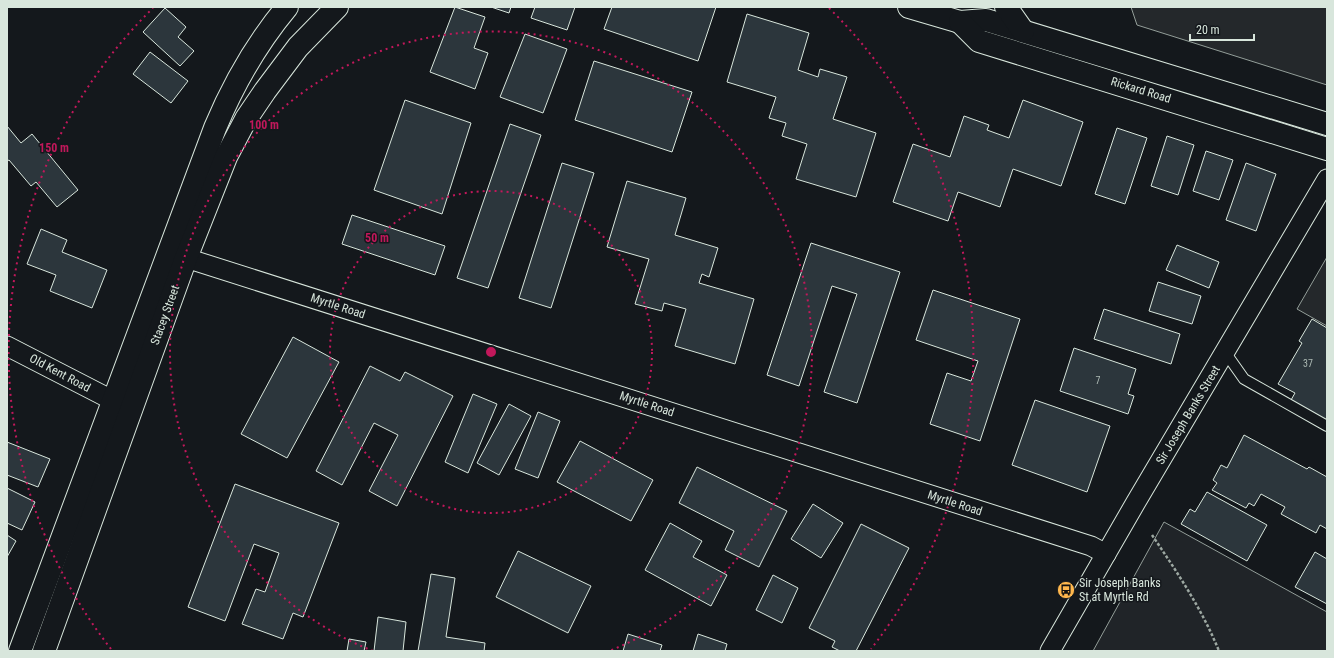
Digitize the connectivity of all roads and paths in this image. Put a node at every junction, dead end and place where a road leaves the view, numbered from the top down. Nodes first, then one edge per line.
1 (287, 7) edge
2 (337, 7) edge
3 (909, 7) edge
4 (1006, 7) edge
5 (960, 22) junction
6 (1023, 31) junction
7 (1327, 124) edge
8 (1327, 149) edge
9 (1327, 180) edge
10 (186, 258) junction
11 (7, 346) edge
12 (1225, 352) junction
13 (112, 400) junction
14 (1327, 426) edge
15 (1152, 535) dead end
16 (1106, 554) junction
17 (20, 651) edge
18 (44, 651) edge
19 (1050, 651) edge
20 (1218, 651) edge

1 - 13 main road, Stacey Street
2 - 10 main road, Stacey Street
3 - 5 main road, Rickard Road
4 - 6 main road
5 - 6 main road, Rickard Road
5 - 8 main road, Rickard Road
6 - 7 main road, Rickard Road
9 - 12 street, Sir Joseph Banks Street
10 - 16 street, Myrtle Road
10 - 18 main road, Stacey Street
11 - 13 street, Old Kent Road
12 - 14 lane
12 - 16 street, Sir Joseph Banks Street
13 - 17 main road, Stacey Street
15 - 20 path
16 - 19 street, Sir Joseph Banks Street

